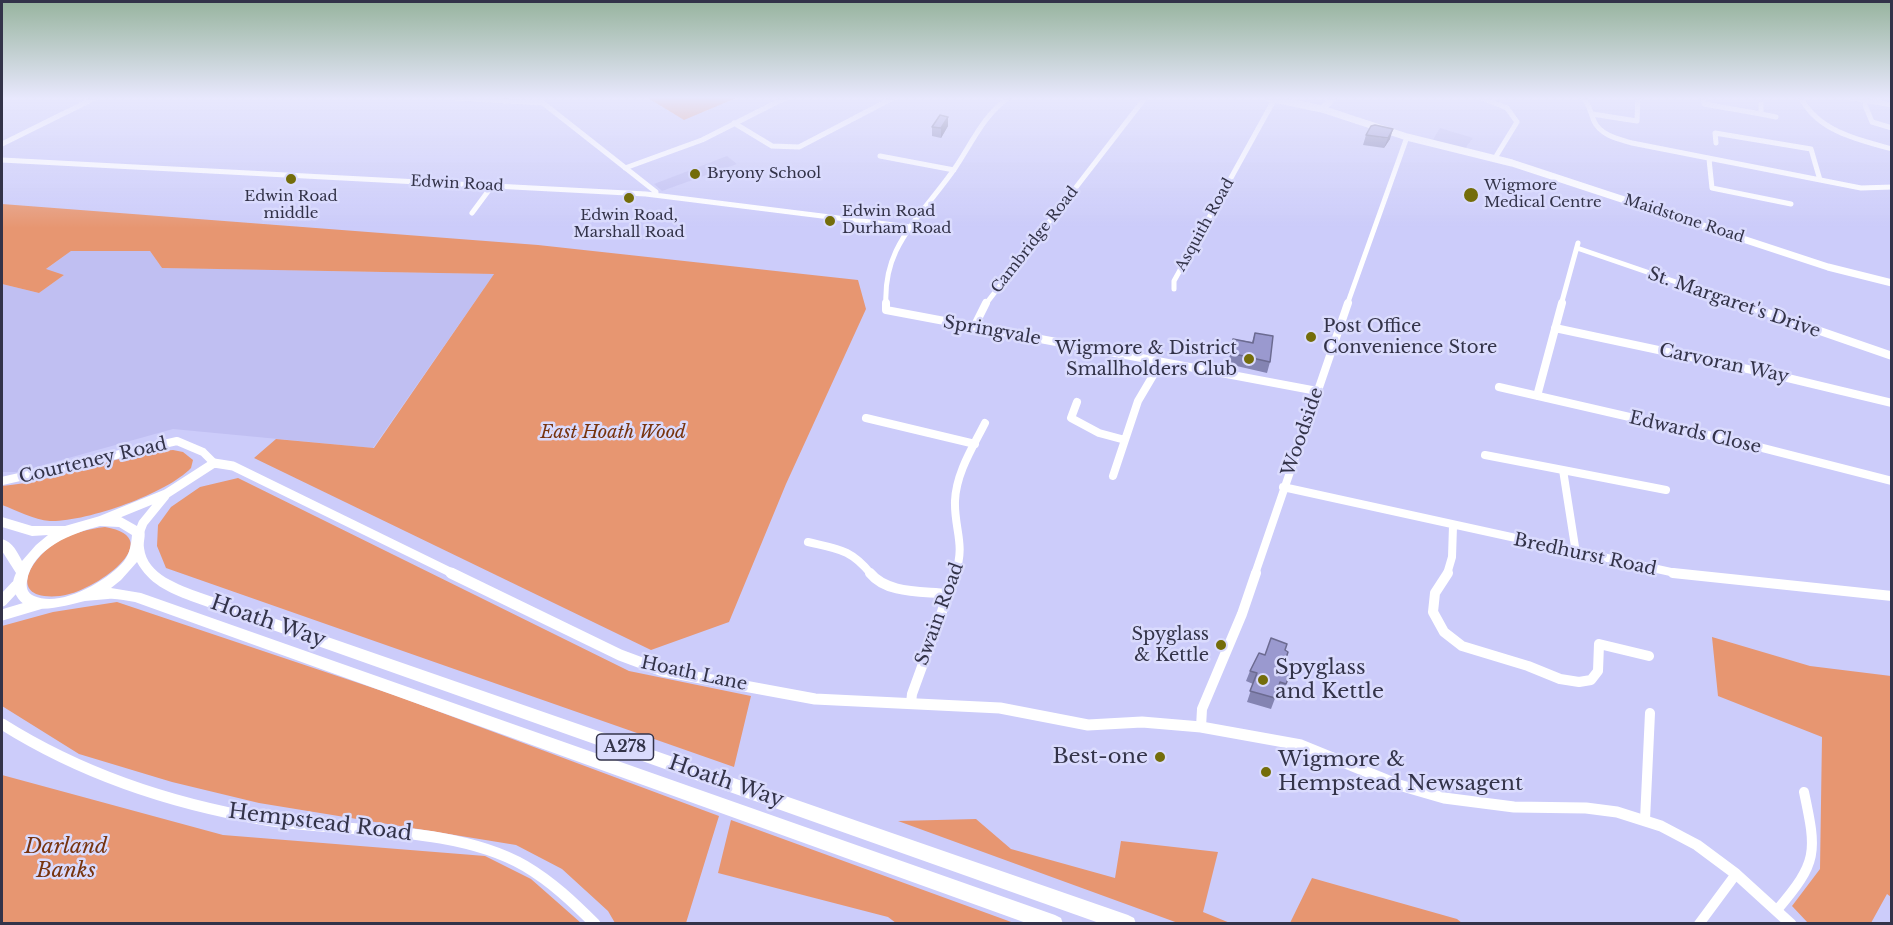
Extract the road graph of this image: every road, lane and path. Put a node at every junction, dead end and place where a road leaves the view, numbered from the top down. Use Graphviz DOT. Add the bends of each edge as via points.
graph roads {
  1 [pos="592,141"];
  2 [pos="699,141"];
  3 [pos="764,141"];
  4 [pos="812,141"];
  5 [pos="972,141"];
  6 [pos="1111,141"];
  7 [pos="1249,141"];
  8 [pos="1406,141"];
  9 [pos="1424,141"];
  10 [pos="1505,141"];
  11 [pos="1628,141"];
  12 [pos="1761,141"];
  13 [pos="1869,141"];
  14 [pos="1892,148"];
  15 [pos="880,156"];
  16 [pos="1495,158"];
  17 [pos="1709,159"];
  18 [pos="2,160"];
  19 [pos="625,168"];
  20 [pos="954,170"];
  21 [pos="1820,180"];
  22 [pos="492,186"];
  23 [pos="1890,188"];
  24 [pos="656,195"];
  25 [pos="1791,204"];
  26 [pos="472,213"];
  27 [pos="910,227"];
  28 [pos="1892,284"];
  29 [pos="1174,288"];
  30 [pos="974,327"];
  31 [pos="1555,328"];
  32 [pos="1892,356"];
  33 [pos="1161,362"];
  34 [pos="1498,387"];
  35 [pos="1317,391"];
  36 [pos="1537,396"];
  37 [pos="1077,402"];
  38 [pos="1892,404"];
  39 [pos="866,418"];
  40 [pos="985,423"];
  41 [pos="1125,440"];
  42 [pos="975,444"];
  43 [pos="1485,455"];
  44 [pos="214,463"];
  45 [pos="1563,470"];
  46 [pos="1113,476"];
  47 [pos="2,481"];
  48 [pos="1892,482"];
  49 [pos="1284,487"];
  50 [pos="1666,490"];
  51 [pos="166,494"];
  52 [pos="100,521"];
  53 [pos="2,522"];
  54 [pos="1453,526"];
  55 [pos="72,528"];
  56 [pos="139,532"];
  57 [pos="808,542"];
  58 [pos="2,544"];
  59 [pos="138,550"];
  60 [pos="1576,553"];
  61 [pos="20,569"];
  62 [pos="16,586"];
  63 [pos="947,594"];
  64 [pos="83,596"];
  65 [pos="1892,596"];
  66 [pos="2,601"];
  67 [pos="41,603"];
  68 [pos="2,615"];
  69 [pos="1649,656"];
  70 [pos="911,703"];
  71 [pos="1650,713"];
  72 [pos="2,726"];
  73 [pos="1201,727"];
  74 [pos="1804,792"];
  75 [pos="1645,820"];
  76 [pos="1736,874"];
  77 [pos="1777,910"];
  78 [pos="595,924"];
  79 [pos="1054,924"];
  80 [pos="1128,924"];
  81 [pos="1699,924"];
  82 [pos="1791,924"];
  1 -- 19 [label="street"];
  2 -- 19 [label="street"];
  3 -- 4 [label="street" via="772,146 799,147"];
  5 -- 20 [label="street"];
  6 -- 30 [label="street, Cambridge Road" via="989,298"];
  7 -- 29 [label="street, Asquith Road" via="1174,281"];
  8 -- 35 [label="street, Woodside"];
  9 -- 16 [label="street, Maidstone Road"];
  10 -- 16 [label="street"];
  11 -- 17 [label="street"];
  12 -- 21 [label="street" via="1811,150"];
  13 -- 14 [label="street"];
  15 -- 20 [label="street"];
  16 -- 28 [label="street, Maidstone Road" via="1828,267"];
  17 -- 21 [label="street"];
  17 -- 25 [label="street" via="1712,188"];
  18 -- 22 [label="street, Edwin Road"];
  19 -- 24 [label="street"];
  20 -- 27 [label="street"];
  21 -- 23 [label="street" via="1868,189"];
  22 -- 24 [label="street, Edwin Road"];
  22 -- 26 [label="street"];
  24 -- 27 [label="street, Edwin Road"];
  27 -- 30 [label="street, Springvale" via="885,282 886,310"];
  30 -- 33 [label="street, Springvale"];
  31 -- 32 [label="street, St. Margaret's Drive" via="1577,246"];
  31 -- 36 [label="street"];
  31 -- 38 [label="street, Carvoran Way"];
  33 -- 35 [label="street, Springvale"];
  33 -- 41 [label="street" via="1138,401"];
  34 -- 36 [label="street, Edwards Close"];
  35 -- 49 [label="street, Woodside"];
  36 -- 48 [label="street, Edwards Close"];
  37 -- 41 [label="street" via="1071,418 1099,433"];
  39 -- 42 [label="street"];
  40 -- 42 [label="street, Swain Road"];
  41 -- 46 [label="street"];
  42 -- 63 [label="street, Swain Road" via="955,498 962,552"];
  43 -- 45 [label="street"];
  44 -- 47 [label="street, Courteney Road" via="203,452 177,441"];
  44 -- 51 [label="street"];
  44 -- 70 [label="street, Hoath Lane" via="233,465 250,473 640,664 815,699"];
  45 -- 50 [label="street"];
  45 -- 60 [label="street"];
  49 -- 54 [label="street, Bredhurst Road"];
  49 -- 73 [label="street, Woodside" via="1242,614 1202,709"];
  51 -- 52 [label="street"];
  51 -- 56 [label="street"];
  52 -- 55 [label="main road"];
  52 -- 56 [label="main road" via="121,522"];
  53 -- 55 [label="main road" via="32,531"];
  54 -- 60 [label="street, Bredhurst Road"];
  54 -- 69 [label="street" via="1449,570 1432,601 1435,620 1462,645 1561,679 1581,682 1597,674 1599,644"];
  55 -- 61 [label="main road" via="42,546"];
  56 -- 59 [label="main road"];
  57 -- 63 [label="street" via="845,550 858,558 876,580 889,587"];
  58 -- 61 [label="main road"];
  59 -- 64 [label="main road" via="116,577"];
  59 -- 80 [label="main road, Hoath Way / A278" via="152,576 196,597"];
  60 -- 65 [label="street, Bredhurst Road" via="1708,579"];
  61 -- 62 [label="main road"];
  62 -- 66 [label="street"];
  62 -- 67 [label="main road" via="24,597"];
  63 -- 70 [label="street, Swain Road"];
  64 -- 67 [label="main road"];
  64 -- 79 [label="main road, Hoath Way / A278" via="112,593 136,597"];
  67 -- 68 [label="street"];
  70 -- 73 [label="street, Hoath Lane" via="1000,708 1088,725 1142,722"];
  71 -- 75 [label="street"];
  72 -- 78 [label="street, Hempstead Road" via="68,762 170,798 267,820 429,837 486,848 547,880 582,908"];
  73 -- 75 [label="street, Hoath Lane" via="1301,745 1385,780 1467,803 1586,808"];
  74 -- 77 [label="street" via="1811,860"];
  75 -- 76 [label="street, Hoath Lane" via="1691,842"];
  76 -- 77 [label="street, Hoath Lane"];
  76 -- 81 [label="street"];
  77 -- 82 [label="street, Hoath Lane"];
}
